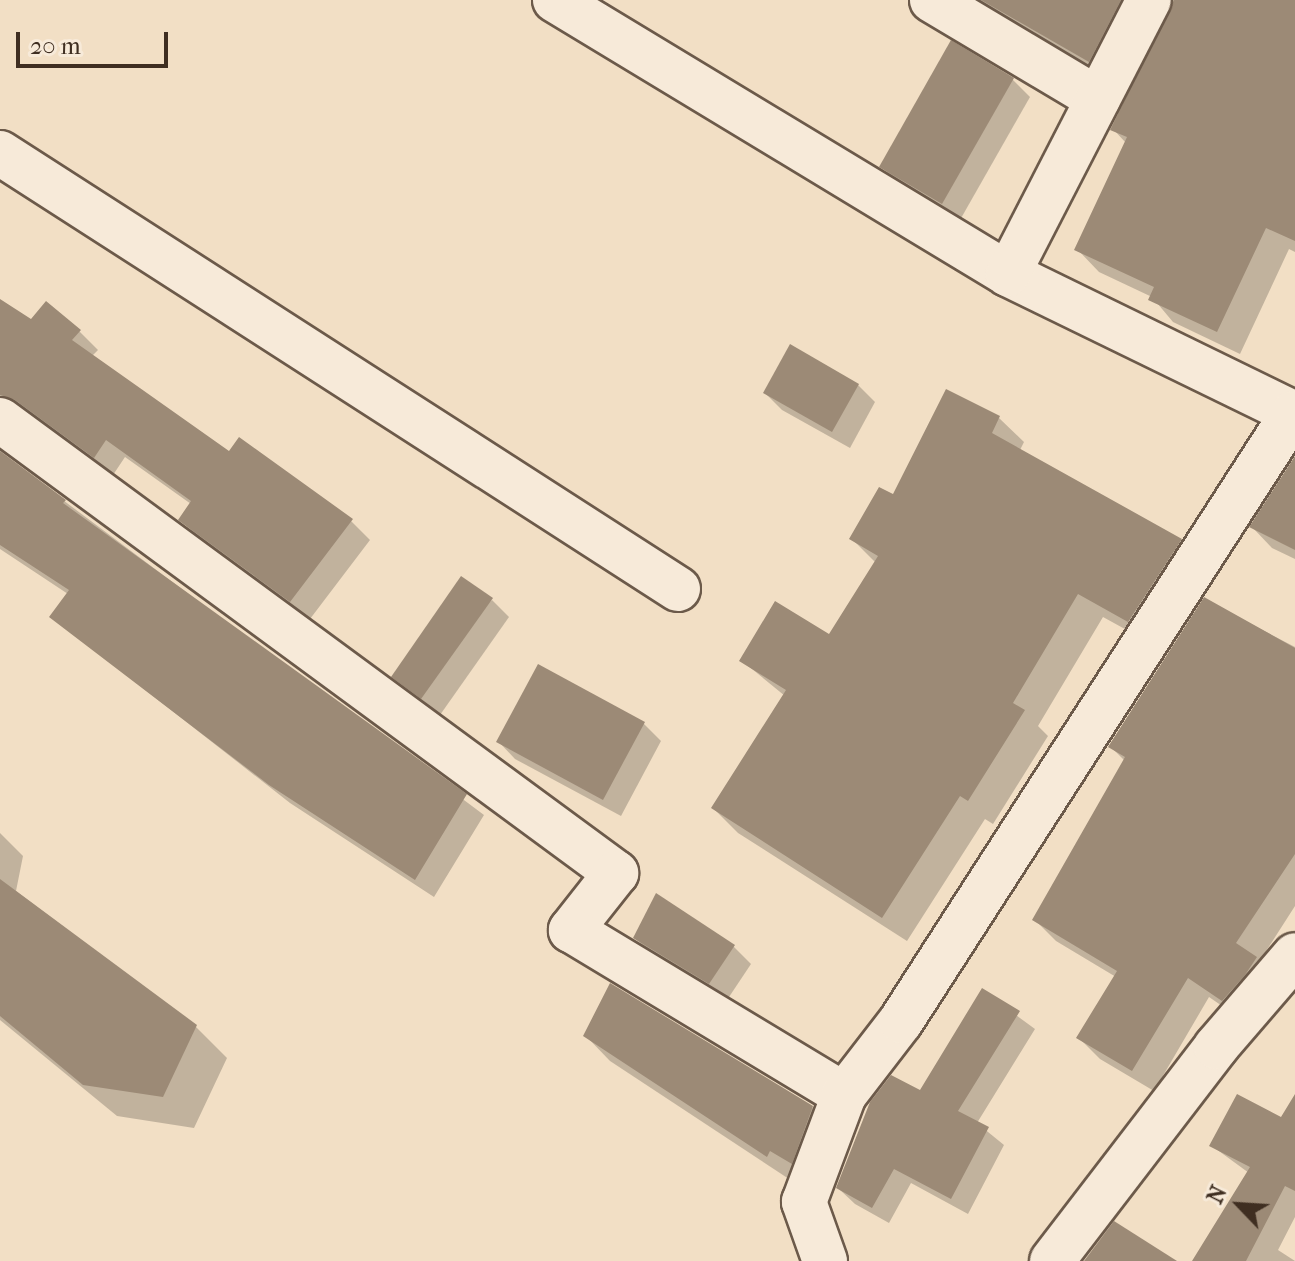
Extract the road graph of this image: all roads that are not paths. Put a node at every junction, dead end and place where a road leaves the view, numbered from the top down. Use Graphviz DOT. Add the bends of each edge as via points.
graph roads {
  1 [pos="555,0"];
  2 [pos="932,0"];
  3 [pos="1149,0"];
  4 [pos="1098,99"];
  5 [pos="0,153"];
  6 [pos="1008,274"];
  7 [pos="1294,413"];
  8 [pos="0,420"];
  9 [pos="678,589"];
  10 [pos="1295,955"];
  11 [pos="844,1095"];
  12 [pos="825,1261"];
  13 [pos="1052,1261"];
  1 -- 6 [label="street"];
  2 -- 4 [label="street"];
  3 -- 4 [label="street"];
  4 -- 6 [label="street"];
  5 -- 9 [label="street"];
  6 -- 7 [label="street"];
  7 -- 11 [label="street" via="901,1021"];
  8 -- 11 [label="street" via="616,873 571,930"];
  10 -- 13 [label="street" via="1216,1047"];
  11 -- 12 [label="street" via="804,1202"];
}
